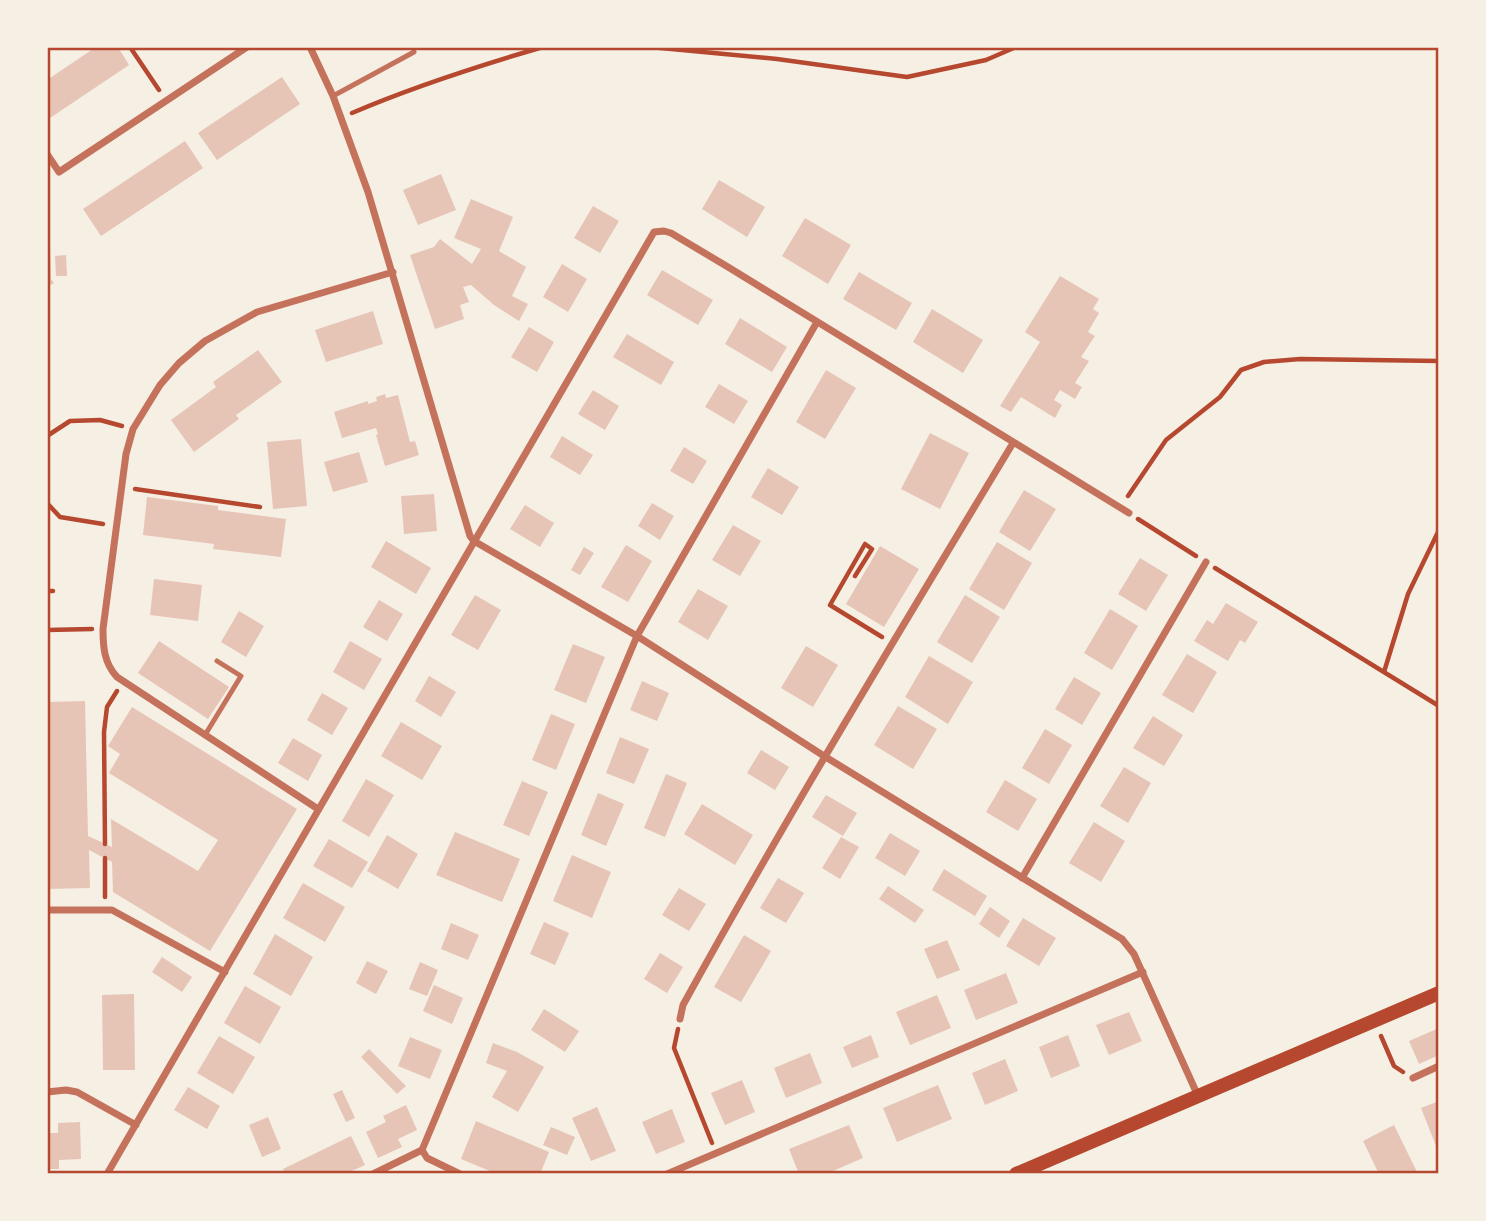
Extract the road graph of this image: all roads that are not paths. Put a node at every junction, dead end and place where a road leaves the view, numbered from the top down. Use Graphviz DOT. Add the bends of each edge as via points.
graph roads {
  1 [pos="247,47"];
  2 [pos="310,47"];
  3 [pos="414,52"];
  4 [pos="333,96"];
  5 [pos="47,154"];
  6 [pos="393,272"];
  7 [pos="817,322"];
  8 [pos="1013,443"];
  9 [pos="1125,510"];
  10 [pos="474,541"];
  11 [pos="1206,562"];
  12 [pos="637,636"];
  13 [pos="217,661"];
  14 [pos="205,735"];
  15 [pos="824,756"];
  16 [pos="318,809"];
  17 [pos="1022,878"];
  18 [pos="47,910"];
  19 [pos="225,972"];
  20 [pos="1143,972"];
  21 [pos="1439,993"];
  22 [pos="680,1019"];
  23 [pos="1439,1066"];
  24 [pos="1413,1078"];
  25 [pos="47,1092"];
  26 [pos="1198,1096"];
  27 [pos="136,1125"];
  28 [pos="422,1150"];
  29 [pos="107,1174"];
  30 [pos="373,1174"];
  31 [pos="460,1174"];
  32 [pos="667,1174"];
  33 [pos="1016,1174"];
  1 -- 5 [label="street" via="59,172"];
  2 -- 4 [label="street"];
  3 -- 4 [label="lane"];
  4 -- 6 [label="street"];
  6 -- 10 [label="street" via="453,485"];
  6 -- 14 [label="street" via="238,321 179,363 133,429 120,487 103,650 111,671 122,681"];
  7 -- 8 [label="street"];
  7 -- 10 [label="street" via="671,233 659,230 650,235"];
  7 -- 12 [label="street"];
  8 -- 9 [label="street"];
  8 -- 15 [label="street"];
  10 -- 12 [label="street"];
  10 -- 16 [label="street"];
  11 -- 17 [label="street"];
  12 -- 15 [label="street"];
  12 -- 28 [label="street"];
  13 -- 14 [label="lane" via="241,676"];
  14 -- 16 [label="street"];
  15 -- 17 [label="street"];
  15 -- 22 [label="street" via="683,1004"];
  16 -- 19 [label="street"];
  17 -- 20 [label="street" via="1122,939"];
  18 -- 19 [label="street" via="105,908"];
  19 -- 27 [label="street"];
  20 -- 26 [label="street"];
  20 -- 32 [label="street"];
  21 -- 26 [label="main road"];
  23 -- 24 [label="street"];
  25 -- 27 [label="street" via="77,1093"];
  26 -- 33 [label="main road"];
  27 -- 29 [label="street"];
  28 -- 30 [label="street"];
  28 -- 31 [label="street" via="427,1158"];
}
